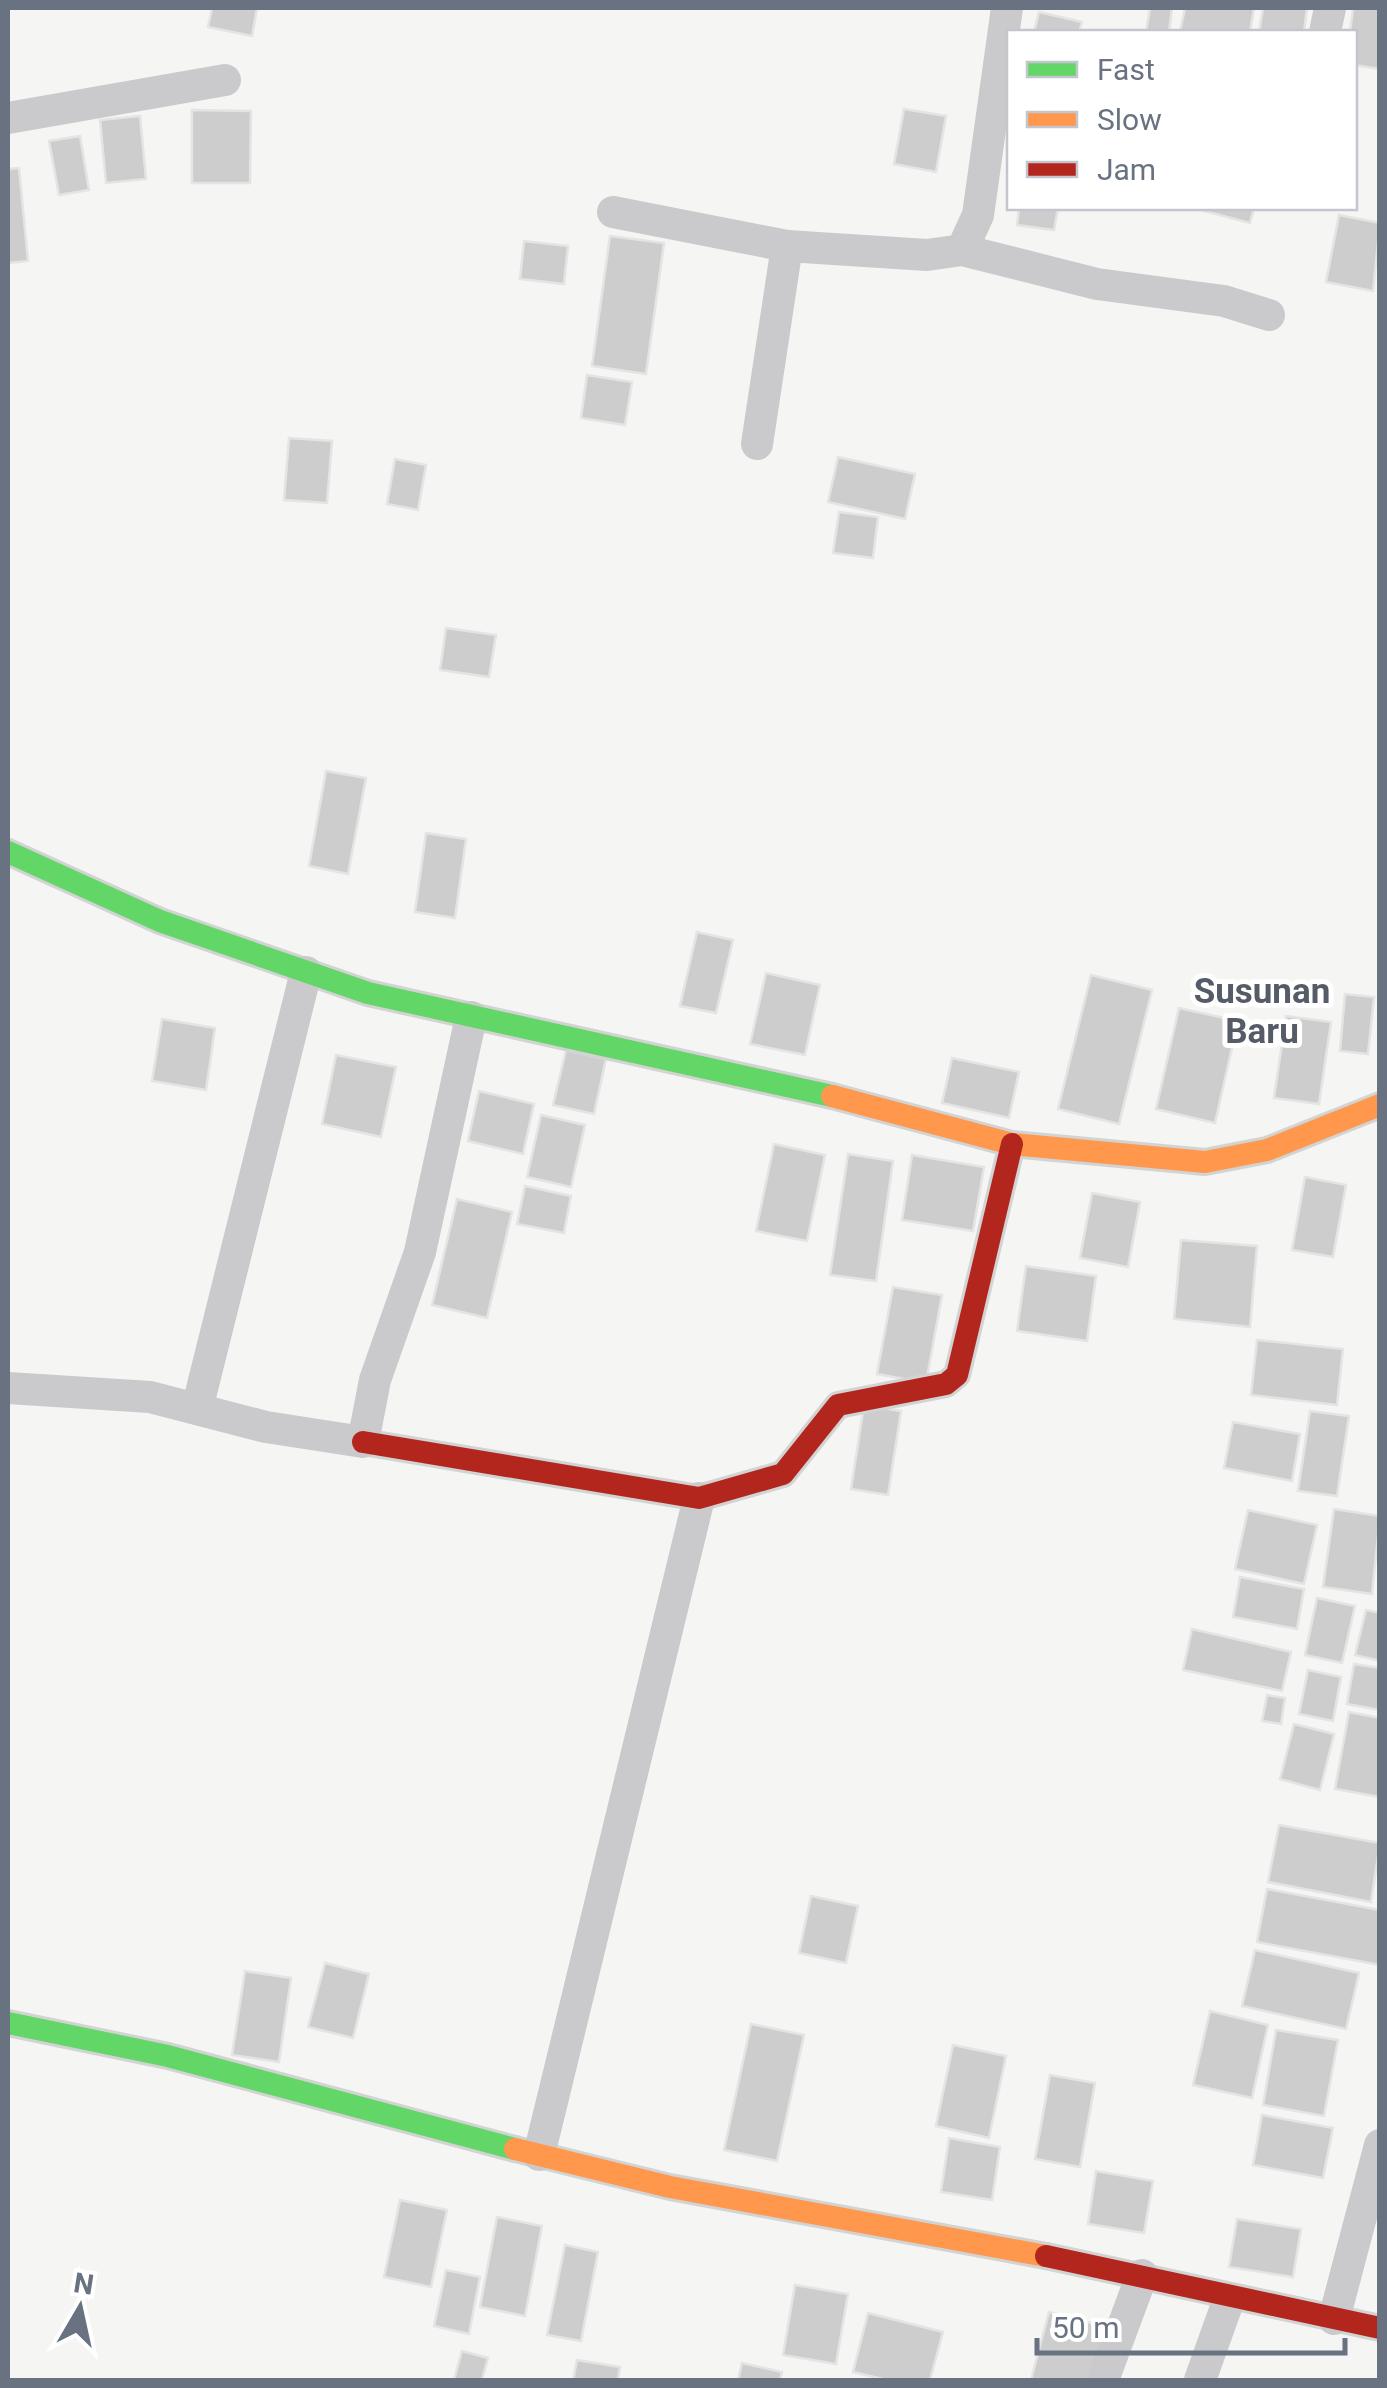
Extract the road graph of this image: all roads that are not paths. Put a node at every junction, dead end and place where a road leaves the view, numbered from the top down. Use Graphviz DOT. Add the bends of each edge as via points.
graph roads {
  1 [pos="1007,8"];
  2 [pos="225,80"];
  3 [pos="1002,108"];
  4 [pos="8,118"];
  5 [pos="613,212"];
  6 [pos="787,246"];
  7 [pos="962,250"];
  8 [pos="1269,314"];
  9 [pos="758,444"];
  10 [pos="8,852"];
  11 [pos="306,972"];
  12 [pos="471,1016"];
  13 [pos="1380,1106"];
  14 [pos="1012,1144"];
  15 [pos="8,1388"];
  16 [pos="197,1409"];
  17 [pos="362,1442"];
  18 [pos="699,1498"];
  19 [pos="8,2023"];
  20 [pos="1380,2144"];
  21 [pos="539,2155"];
  22 [pos="1142,2275"];
  23 [pos="1229,2298"];
  24 [pos="1334,2319"];
  25 [pos="1380,2328"];
  26 [pos="1104,2380"];
  27 [pos="1200,2380"];
  1 -- 3 [label="street"];
  2 -- 4 [label="street"];
  3 -- 7 [label="street" via="978,215"];
  5 -- 6 [label="street"];
  6 -- 7 [label="street" via="927,256"];
  6 -- 9 [label="street"];
  7 -- 8 [label="street" via="1097,284 1224,301"];
  10 -- 11 [label="street" via="160,921"];
  11 -- 12 [label="street"];
  11 -- 16 [label="street"];
  12 -- 14 [label="street" via="828,1095"];
  12 -- 17 [label="street" via="420,1252 375,1380"];
  13 -- 14 [label="street" via="1267,1150 1205,1162"];
  14 -- 18 [label="street" via="952,1382 838,1406 783,1474"];
  15 -- 16 [label="street" via="150,1397"];
  16 -- 17 [label="street"];
  17 -- 18 [label="street"];
  18 -- 21 [label="street"];
  19 -- 21 [label="street" via="168,2056"];
  20 -- 24 [label="street"];
  21 -- 22 [label="street" via="670,2187"];
  22 -- 23 [label="street"];
  22 -- 26 [label="street"];
  23 -- 24 [label="street"];
  23 -- 27 [label="street"];
  24 -- 25 [label="street"];
}
